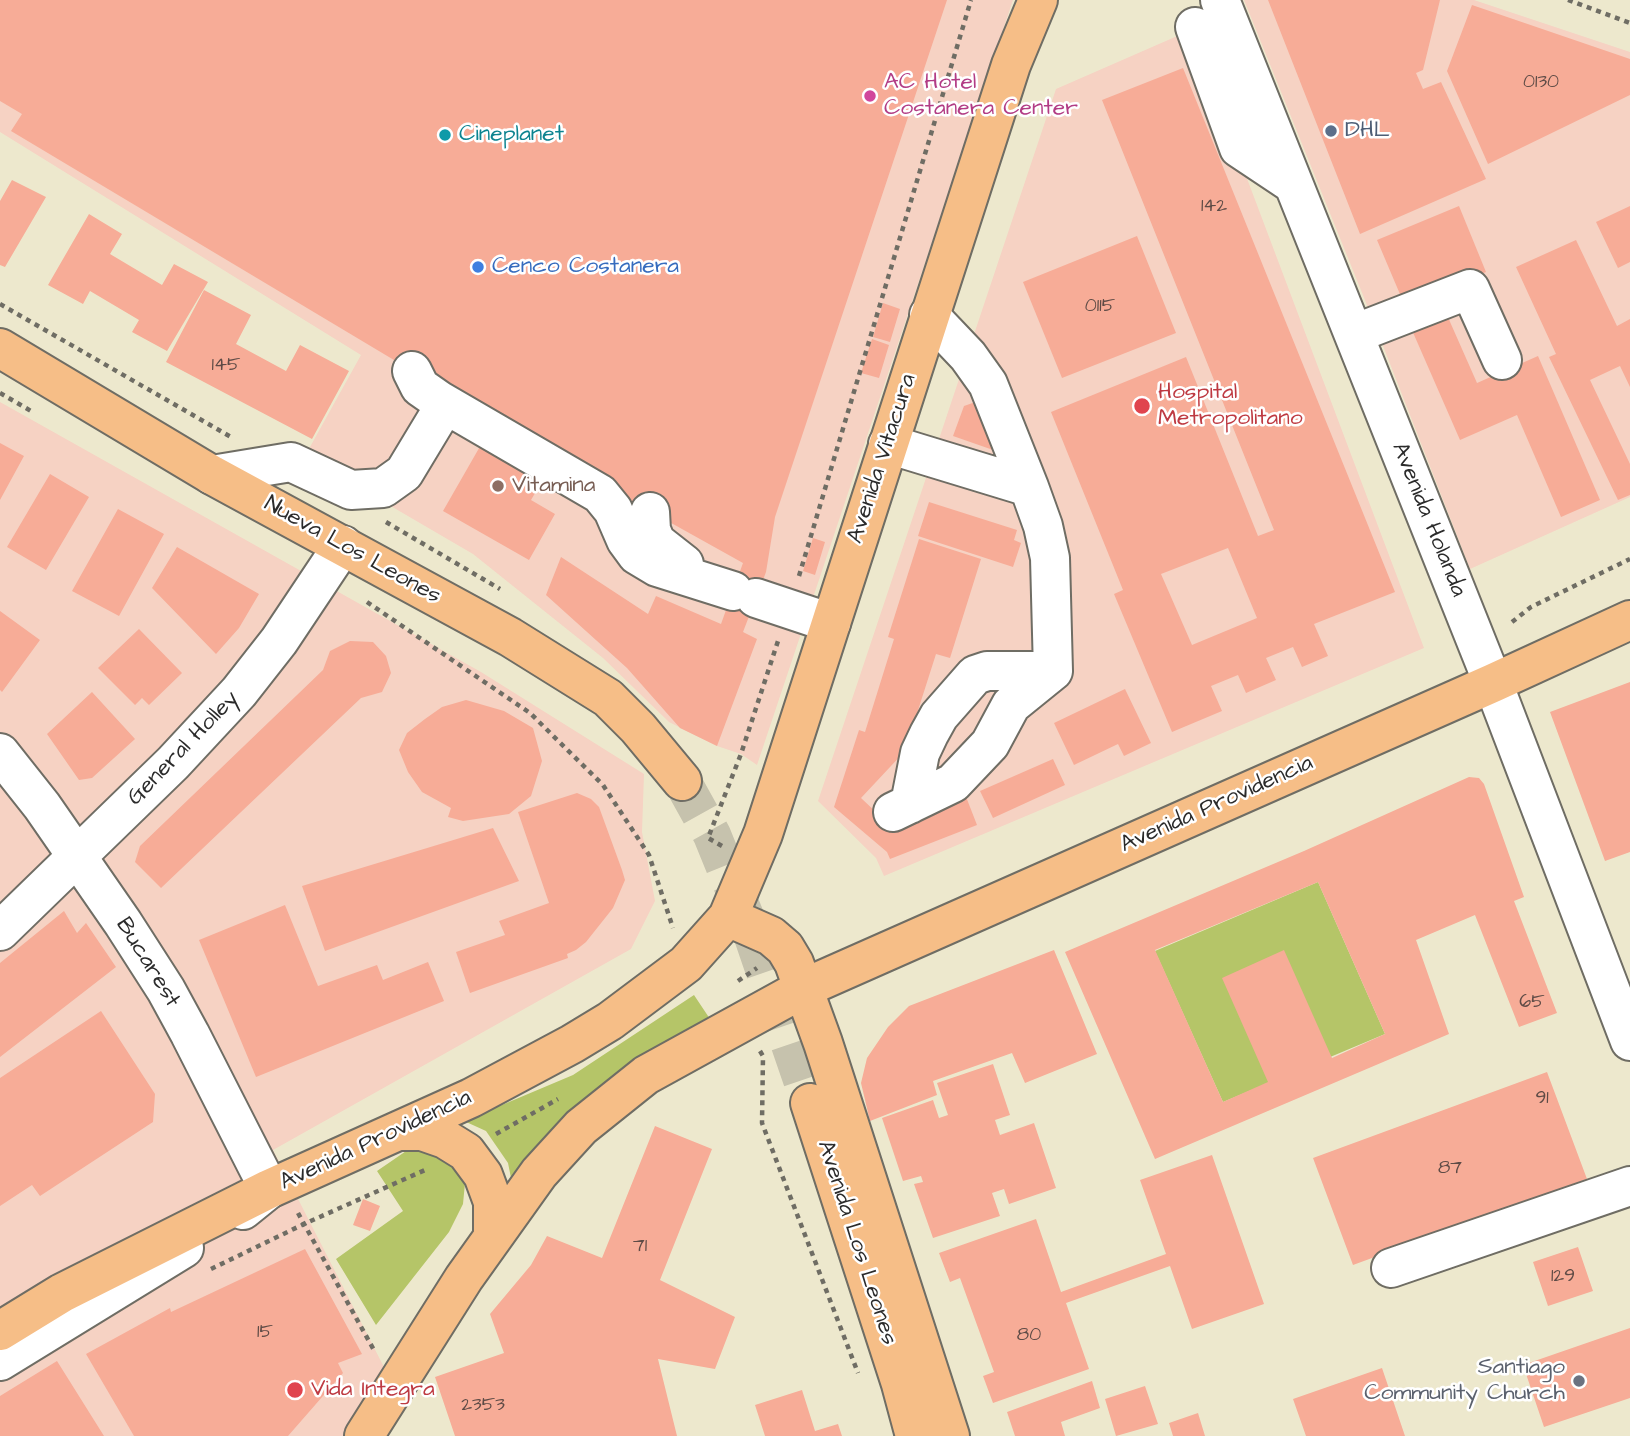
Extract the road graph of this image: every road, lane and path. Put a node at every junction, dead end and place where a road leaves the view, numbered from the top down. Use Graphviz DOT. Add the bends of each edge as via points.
graph roads {
  1 [pos="971,0"];
  2 [pos="1038,0"];
  3 [pos="1568,0"];
  4 [pos="1208,13"];
  5 [pos="1630,23"];
  6 [pos="929,315"];
  7 [pos="1354,334"];
  8 [pos="0,348"];
  9 [pos="1502,360"];
  10 [pos="412,371"];
  11 [pos="440,401"];
  12 [pos="888,444"];
  13 [pos="212,475"];
  14 [pos="1030,486"];
  15 [pos="650,512"];
  16 [pos="334,559"];
  17 [pos="1630,559"];
  18 [pos="759,599"];
  19 [pos="1630,620"];
  20 [pos="1512,622"];
  21 [pos="831,623"];
  22 [pos="1053,671"];
  23 [pos="1493,683"];
  24 [pos="0,753"];
  25 [pos="682,781"];
  26 [pos="77,857"];
  27 [pos="754,859"];
  28 [pos="728,917"];
  29 [pos="0,931"];
  30 [pos="785,948"];
  31 [pos="686,964"];
  32 [pos="804,988"];
  33 [pos="744,1020"];
  34 [pos="1630,1041"];
  35 [pos="561,1097"];
  36 [pos="810,1103"];
  37 [pos="398,1131"];
  38 [pos="466,1152"];
  39 [pos="276,1186"];
  40 [pos="1630,1186"];
  41 [pos="304,1224"];
  42 [pos="494,1234"];
  43 [pos="1391,1268"];
  44 [pos="205,1272"];
  45 [pos="0,1331"];
  46 [pos="0,1361"];
  47 [pos="862,1384"];
  48 [pos="901,1384"];
  49 [pos="382,1417"];
  50 [pos="915,1436"];
  51 [pos="922,1436"];
  52 [pos="950,1436"];
  1 -- 18 [label="path"];
  2 -- 6 [label="main road, Avenida Vitacura" via="1011,65"];
  3 -- 5 [label="path"];
  4 -- 7 [label="street, Avenida Holanda" via="1293,184"];
  6 -- 12 [label="main road, Avenida Vitacura"];
  6 -- 14 [label="street" via="988,384"];
  7 -- 9 [label="street" via="1470,289"];
  7 -- 23 [label="street, Avenida Holanda"];
  8 -- 13 [label="main road, Nueva Los Leones"];
  10 -- 11 [label="street" via="420,387"];
  11 -- 13 [label="street" via="442,410 404,473 383,488 351,490 290,463"];
  11 -- 18 [label="street" via="600,494 637,555 657,567"];
  12 -- 14 [label="street"];
  12 -- 21 [label="main road, Avenida Vitacura"];
  13 -- 16 [label="main road, Nueva Los Leones"];
  14 -- 22 [label="street" via="1050,558"];
  15 -- 18 [label="street" via="656,542 679,561"];
  16 -- 25 [label="main road, Nueva Los Leones" via="510,637 608,698"];
  16 -- 26 [label="street, General Holley" via="239,692"];
  16 -- 31 [label="path" via="530,713 603,785 649,855"];
  17 -- 20 [label="path" via="1531,607"];
  18 -- 21 [label="street"];
  18 -- 27 [label="path" via="741,754 708,838"];
  19 -- 23 [label="main road, Avenida Providencia"];
  21 -- 27 [label="main road, Avenida Vitacura"];
  22 -- 22 [label="street" via="1012,705 989,744 953,783 901,808 939,716 975,675"];
  23 -- 32 [label="main road, Avenida Providencia"];
  23 -- 34 [label="street, Avenida Holanda"];
  24 -- 26 [label="street, Bucarest"];
  26 -- 29 [label="street, General Holley"];
  26 -- 39 [label="street, Bucarest" via="166,990"];
  27 -- 28 [label="main road, Avenida Vitacura"];
  28 -- 30 [label="main road" via="771,936"];
  28 -- 31 [label="main road, Avenida Providencia"];
  30 -- 32 [label="main road"];
  30 -- 33 [label="path" via="727,989"];
  31 -- 37 [label="main road, Avenida Providencia" via="572,1044"];
  32 -- 33 [label="main road, Avenida Providencia"];
  32 -- 52 [label="main road"];
  33 -- 42 [label="main road, Avenida Providencia" via="646,1075 605,1106 539,1173"];
  33 -- 47 [label="path" via="762,1056 762,1123"];
  35 -- 38 [label="path"];
  36 -- 48 [label="main road, Avenida Los Leones"];
  37 -- 38 [label="main road" via="422,1131"];
  37 -- 39 [label="main road, Avenida Providencia"];
  38 -- 41 [label="path"];
  38 -- 42 [label="main road" via="483,1174 493,1202"];
  39 -- 41 [label="path"];
  39 -- 45 [label="main road, Avenida Providencia" via="62,1293"];
  39 -- 46 [label="street" via="227,1222"];
  40 -- 43 [label="street"];
  41 -- 44 [label="path"];
  41 -- 49 [label="path" via="387,1373"];
  42 -- 49 [label="main road, Avenida Providencia"];
  48 -- 50 [label="main road, Avenida Los Leones"];
  48 -- 51 [label="main road, Avenida Los Leones"];
}
